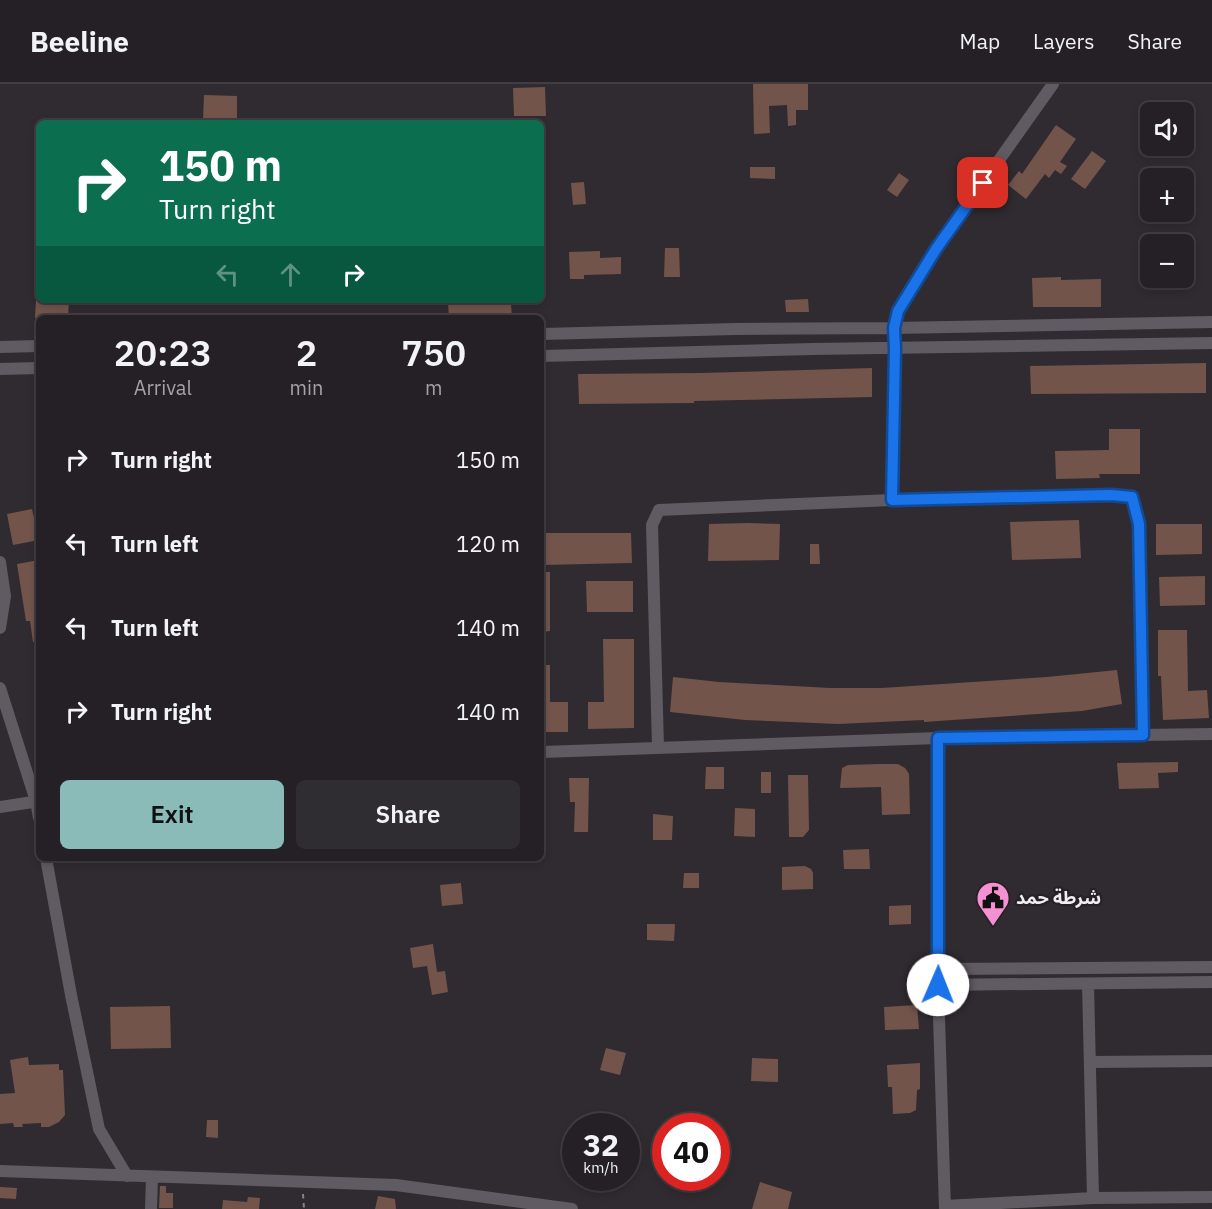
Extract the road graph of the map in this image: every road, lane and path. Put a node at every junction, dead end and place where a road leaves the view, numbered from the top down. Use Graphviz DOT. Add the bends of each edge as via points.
graph roads {
  1 [pos="1053,84"];
  2 [pos="1212,322"];
  3 [pos="894,328"];
  4 [pos="544,334"];
  5 [pos="1212,343"];
  6 [pos="36,346"];
  7 [pos="0,347"];
  8 [pos="895,349"];
  9 [pos="544,356"];
  10 [pos="36,368"];
  11 [pos="0,369"];
  12 [pos="892,500"];
  13 [pos="0,562"];
  14 [pos="0,628"];
  15 [pos="0,688"];
  16 [pos="1212,734"];
  17 [pos="1143,735"];
  18 [pos="938,738"];
  19 [pos="658,747"];
  20 [pos="544,752"];
  21 [pos="36,795"];
  22 [pos="36,801"];
  23 [pos="0,807"];
  24 [pos="47,861"];
  25 [pos="1212,967"];
  26 [pos="939,969"];
  27 [pos="1212,982"];
  28 [pos="1088,984"];
  29 [pos="938,985"];
  30 [pos="1212,1061"];
  31 [pos="1090,1062"];
  32 [pos="0,1172"];
  33 [pos="127,1176"];
  34 [pos="152,1177"];
  35 [pos="302,1181"];
  36 [pos="1212,1197"];
  37 [pos="1093,1198"];
  38 [pos="945,1208"];
  39 [pos="151,1209"];
  40 [pos="304,1209"];
  41 [pos="572,1209"];
  1 -- 3 [label="street" via="936,249 898,311"];
  2 -- 3 [label="street"];
  3 -- 4 [label="street"];
  3 -- 8 [label="street"];
  5 -- 8 [label="street"];
  6 -- 7 [label="street"];
  8 -- 9 [label="street"];
  8 -- 12 [label="street"];
  10 -- 11 [label="street"];
  12 -- 17 [label="street" via="1132,497 1139,524"];
  12 -- 19 [label="street" via="659,510 652,525"];
  13 -- 14 [label="street" via="4,596"];
  15 -- 21 [label="street"];
  16 -- 17 [label="street"];
  17 -- 18 [label="street"];
  18 -- 19 [label="street"];
  18 -- 26 [label="street"];
  19 -- 20 [label="street"];
  22 -- 23 [label="street"];
  24 -- 33 [label="street" via="99,1129"];
  25 -- 26 [label="street"];
  26 -- 29 [label="street"];
  27 -- 28 [label="street"];
  28 -- 29 [label="street"];
  28 -- 31 [label="street"];
  29 -- 38 [label="street"];
  30 -- 31 [label="street"];
  31 -- 37 [label="street"];
  32 -- 33 [label="street"];
  33 -- 34 [label="street"];
  34 -- 35 [label="street"];
  34 -- 39 [label="street"];
  35 -- 40 [label="path"];
  35 -- 41 [label="street" via="396,1185"];
  36 -- 37 [label="street"];
  37 -- 38 [label="street"];
}
